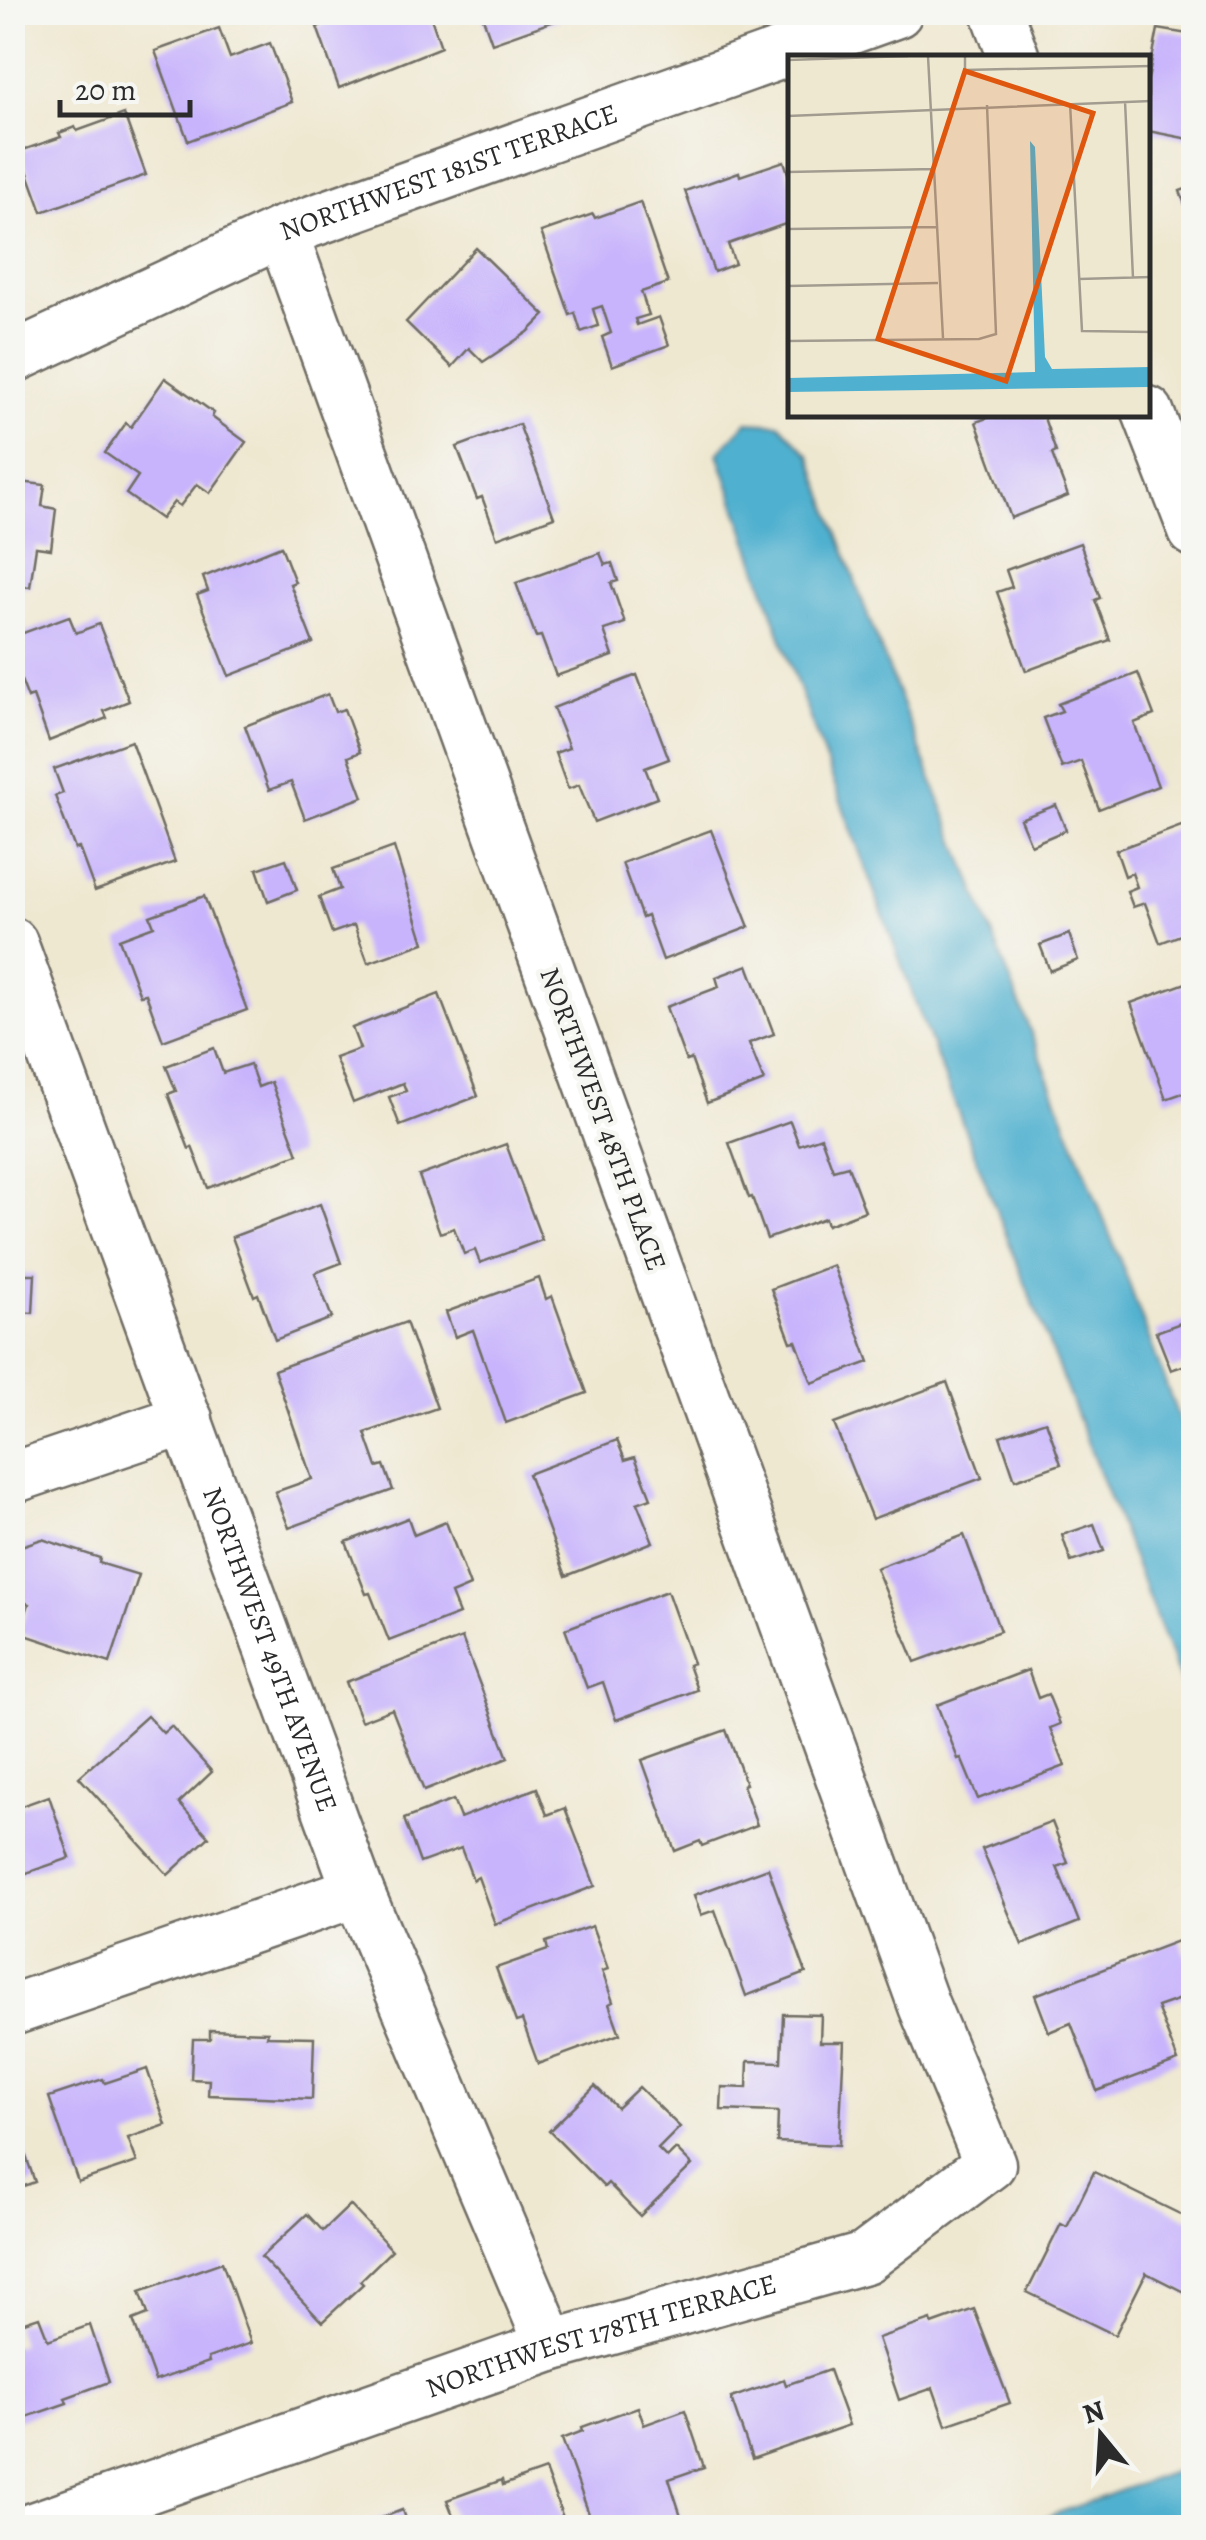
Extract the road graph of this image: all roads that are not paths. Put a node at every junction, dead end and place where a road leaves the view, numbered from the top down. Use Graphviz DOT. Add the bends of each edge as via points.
graph roads {
  1 [pos="897,12"];
  2 [pos="997,12"];
  3 [pos="1013,55"];
  4 [pos="282,232"];
  5 [pos="12,358"];
  6 [pos="1150,418"];
  7 [pos="1194,530"];
  8 [pos="12,943"];
  9 [pos="186,1419"];
  10 [pos="12,1478"];
  11 [pos="358,1891"];
  12 [pos="924,2006"];
  13 [pos="12,2010"];
  14 [pos="551,2346"];
  15 [pos="33,2528"];
  1 -- 4 [label="street, NORTHWEST 181ST TERRACE"];
  2 -- 3 [label="street"];
  4 -- 5 [label="street, NORTHWEST 181ST TERRACE"];
  4 -- 12 [label="street, NORTHWEST 48TH PLACE"];
  6 -- 7 [label="street"];
  8 -- 9 [label="street, NORTHWEST 49TH AVENUE"];
  9 -- 10 [label="street"];
  9 -- 11 [label="street, NORTHWEST 49TH AVENUE"];
  11 -- 13 [label="street"];
  11 -- 14 [label="street, NORTHWEST 49TH AVENUE"];
  12 -- 14 [label="street, NORTHWEST 178TH TERRACE" via="990,2164 865,2258"];
  14 -- 15 [label="street, NORTHWEST 178TH TERRACE"];
}
